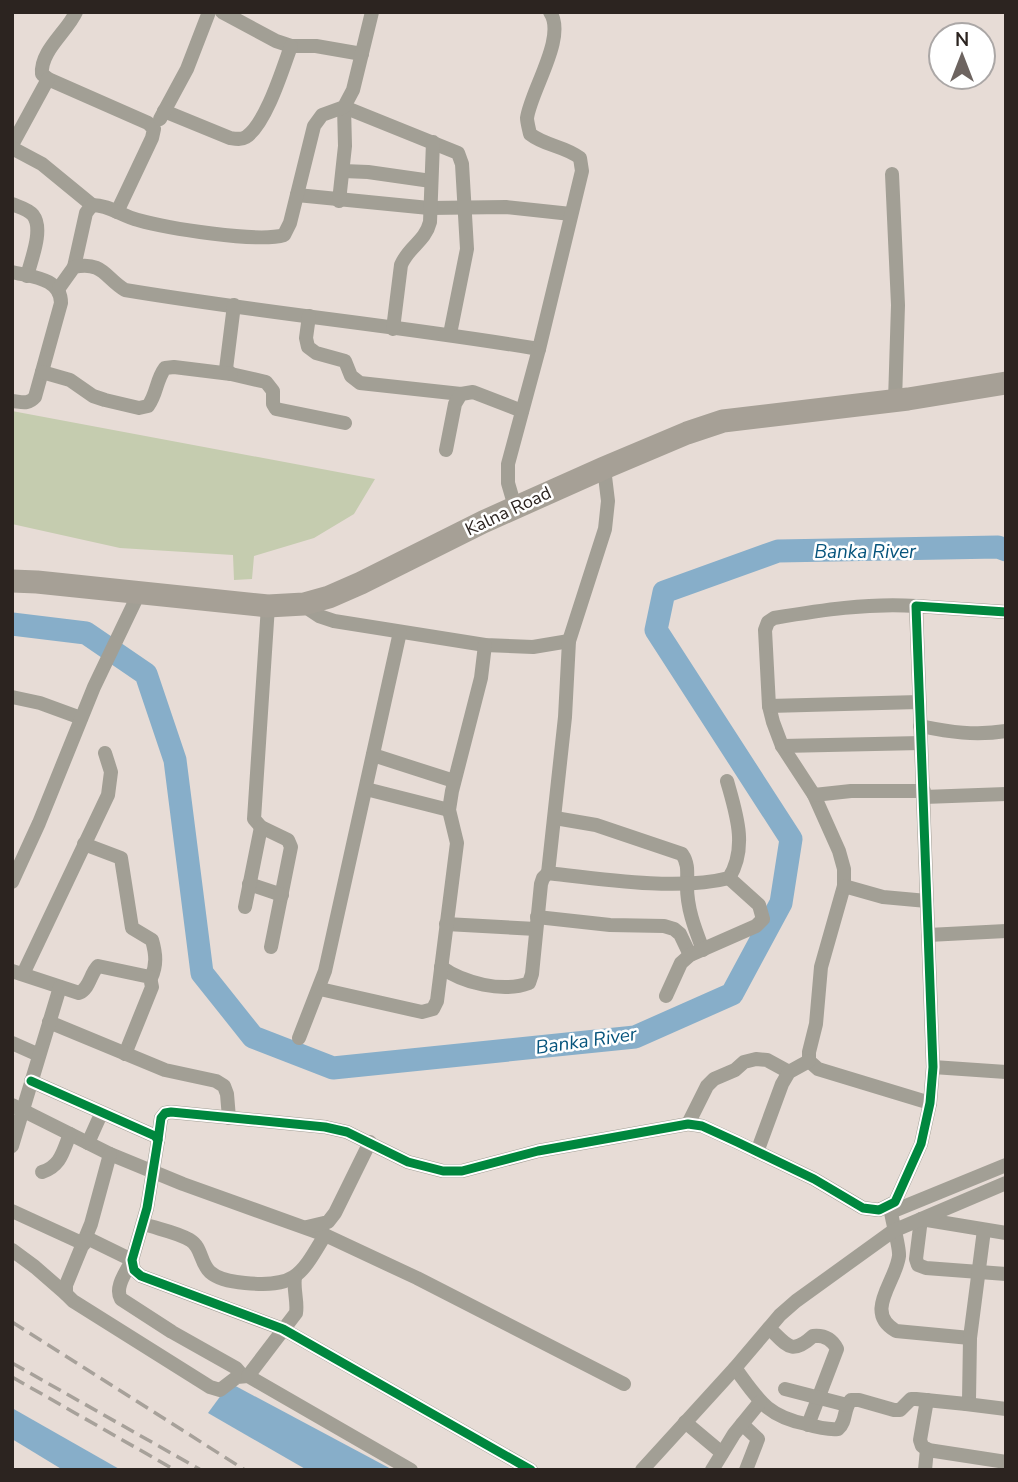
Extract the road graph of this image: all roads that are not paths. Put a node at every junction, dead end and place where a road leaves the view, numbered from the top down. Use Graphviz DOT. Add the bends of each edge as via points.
graph roads {
  1 [pos="76,12"];
  2 [pos="209,12"];
  3 [pos="222,12"];
  4 [pos="372,12"];
  5 [pos="550,12"];
  6 [pos="291,46"];
  7 [pos="362,54"];
  8 [pos="48,79"];
  9 [pos="344,107"];
  10 [pos="164,111"];
  11 [pos="154,130"];
  12 [pos="433,142"];
  13 [pos="12,147"];
  14 [pos="343,171"];
  15 [pos="892,174"];
  16 [pos="430,181"];
  17 [pos="297,195"];
  18 [pos="338,201"];
  19 [pos="12,204"];
  20 [pos="92,205"];
  21 [pos="429,208"];
  22 [pos="463,208"];
  23 [pos="117,212"];
  24 [pos="571,214"];
  25 [pos="74,267"];
  26 [pos="19,274"];
  27 [pos="59,288"];
  28 [pos="234,306"];
  29 [pos="309,316"];
  30 [pos="393,329"];
  31 [pos="450,334"];
  32 [pos="539,349"];
  33 [pos="41,372"];
  34 [pos="231,374"];
  35 [pos="1006,383"];
  36 [pos="461,394"];
  37 [pos="12,401"];
  38 [pos="895,401"];
  39 [pos="522,411"];
  40 [pos="345,423"];
  41 [pos="446,450"];
  42 [pos="604,468"];
  43 [pos="515,507"];
  44 [pos="12,581"];
  45 [pos="139,593"];
  46 [pos="301,604"];
  47 [pos="268,606"];
  48 [pos="916,606"];
  49 [pos="1006,611"];
  50 [pos="400,632"];
  51 [pos="569,641"];
  52 [pos="485,645"];
  53 [pos="12,697"];
  54 [pos="919,702"];
  55 [pos="769,706"];
  56 [pos="81,719"];
  57 [pos="920,726"];
  58 [pos="1006,731"];
  59 [pos="920,743"];
  60 [pos="782,746"];
  61 [pos="105,753"];
  62 [pos="373,755"];
  63 [pos="454,781"];
  64 [pos="727,781"];
  65 [pos="366,789"];
  66 [pos="924,794"];
  67 [pos="1006,794"];
  68 [pos="814,795"];
  69 [pos="449,810"];
  70 [pos="555,818"];
  71 [pos="261,827"];
  72 [pos="84,844"];
  73 [pos="548,873"];
  74 [pos="729,878"];
  75 [pos="12,882"];
  76 [pos="687,882"];
  77 [pos="249,884"];
  78 [pos="844,886"];
  79 [pos="282,895"];
  80 [pos="927,901"];
  81 [pos="245,907"];
  82 [pos="537,923"];
  83 [pos="446,924"];
  84 [pos="1006,931"];
  85 [pos="929,935"];
  86 [pos="271,947"];
  87 [pos="696,953"];
  88 [pos="442,967"];
  89 [pos="18,972"];
  90 [pos="151,978"];
  91 [pos="60,987"];
  92 [pos="320,989"];
  93 [pos="666,996"];
  94 [pos="50,1022"];
  95 [pos="299,1038"];
  96 [pos="12,1044"];
  97 [pos="125,1054"];
  98 [pos="39,1055"];
  99 [pos="809,1061"];
  100 [pos="933,1067"];
  101 [pos="789,1072"];
  102 [pos="1006,1072"];
  103 [pos="31,1081"];
  104 [pos="930,1103"];
  105 [pos="17,1108"];
  106 [pos="101,1114"];
  107 [pos="229,1118"];
  108 [pos="688,1124"];
  109 [pos="70,1134"];
  110 [pos="158,1140"];
  111 [pos="370,1142"];
  112 [pos="88,1143"];
  113 [pos="12,1146"];
  114 [pos="757,1152"];
  115 [pos="110,1154"];
  116 [pos="1006,1165"];
  117 [pos="152,1171"];
  118 [pos="42,1172"];
  119 [pos="1006,1183"];
  120 [pos="890,1209"];
  121 [pos="12,1211"];
  122 [pos="920,1219"];
  123 [pos="144,1224"];
  124 [pos="307,1227"];
  125 [pos="984,1230"];
  126 [pos="893,1231"];
  127 [pos="1006,1233"];
  128 [pos="325,1235"];
  129 [pos="85,1241"];
  130 [pos="12,1250"];
  131 [pos="132,1260"];
  132 [pos="979,1273"];
  133 [pos="1006,1274"];
  134 [pos="295,1277"];
  135 [pos="66,1294"];
  136 [pos="769,1328"];
  137 [pos="283,1329"];
  138 [pos="970,1338"];
  139 [pos="735,1368"];
  140 [pos="245,1375"];
  141 [pos="624,1384"];
  142 [pos="785,1389"];
  143 [pos="818,1397"];
  144 [pos="927,1400"];
  145 [pos="760,1402"];
  146 [pos="966,1404"];
  147 [pos="847,1405"];
  148 [pos="1006,1409"];
  149 [pos="685,1422"];
  150 [pos="742,1424"];
  151 [pos="808,1425"];
  152 [pos="926,1449"];
  153 [pos="722,1453"];
  154 [pos="1006,1462"];
  155 [pos="411,1470"];
  156 [pos="531,1470"];
  157 [pos="642,1470"];
  158 [pos="712,1470"];
  159 [pos="746,1470"];
  160 [pos="925,1470"];
  1 -- 8 [label="street" via="41,66"];
  2 -- 10 [label="street"];
  3 -- 6 [label="street"];
  4 -- 7 [label="street"];
  5 -- 24 [label="street" via="556,31 527,118 530,134 539,141 570,150 580,158 582,171"];
  6 -- 7 [label="street"];
  6 -- 10 [label="street" via="270,101 248,136 230,138"];
  7 -- 9 [label="street"];
  8 -- 11 [label="street" via="148,123"];
  8 -- 13 [label="street"];
  9 -- 12 [label="street"];
  9 -- 14 [label="street"];
  9 -- 17 [label="street" via="322,116 314,126"];
  10 -- 11 [label="street"];
  11 -- 23 [label="street"];
  12 -- 16 [label="street"];
  12 -- 22 [label="street" via="458,153"];
  13 -- 20 [label="street"];
  14 -- 16 [label="street"];
  14 -- 18 [label="street"];
  15 -- 38 [label="street" via="898,306"];
  16 -- 21 [label="street"];
  17 -- 18 [label="street"];
  17 -- 23 [label="street" via="287,230 278,237 154,224"];
  18 -- 21 [label="street"];
  19 -- 26 [label="street" via="35,216 37,232"];
  20 -- 23 [label="street"];
  20 -- 25 [label="street" via="86,213"];
  21 -- 22 [label="street"];
  21 -- 30 [label="street" via="427,234 401,265"];
  22 -- 24 [label="street" via="506,206"];
  22 -- 31 [label="street" via="467,249"];
  24 -- 32 [label="street"];
  25 -- 27 [label="street"];
  25 -- 28 [label="street" via="99,268 125,290"];
  26 -- 27 [label="street"];
  27 -- 33 [label="street" via="61,303"];
  28 -- 29 [label="street"];
  28 -- 34 [label="street" via="226,360"];
  29 -- 30 [label="street"];
  29 -- 36 [label="street" via="307,347 345,361 360,383"];
  30 -- 31 [label="street"];
  31 -- 32 [label="street"];
  32 -- 39 [label="street"];
  33 -- 34 [label="street" via="70,380 93,396 139,408 155,398 165,368"];
  33 -- 37 [label="street" via="31,402"];
  34 -- 40 [label="street" via="266,382 273,391 273,404 282,412"];
  35 -- 38 [label="main road, Kalna Road"];
  36 -- 39 [label="street" via="473,392"];
  36 -- 41 [label="street" via="454,404"];
  38 -- 42 [label="main road, Kalna Road" via="723,421"];
  39 -- 43 [label="street" via="508,464"];
  42 -- 43 [label="main road, Kalna Road"];
  42 -- 51 [label="street" via="608,501 604,529"];
  43 -- 46 [label="main road, Kalna Road" via="360,583"];
  44 -- 45 [label="main road, Kalna Road"];
  45 -- 47 [label="main road, Kalna Road"];
  45 -- 56 [label="street"];
  46 -- 47 [label="main road, Kalna Road"];
  46 -- 50 [label="street" via="334,621"];
  47 -- 71 [label="street" via="254,807 254,819"];
  48 -- 49 [label="street"];
  48 -- 54 [label="street"];
  48 -- 55 [label="street" via="850,606 768,622"];
  50 -- 52 [label="street"];
  50 -- 62 [label="street"];
  51 -- 52 [label="street" via="533,647"];
  51 -- 70 [label="street"];
  52 -- 63 [label="street"];
  53 -- 56 [label="street"];
  54 -- 55 [label="street"];
  54 -- 57 [label="street"];
  55 -- 60 [label="street"];
  56 -- 75 [label="street"];
  57 -- 58 [label="street" via="958,734"];
  57 -- 59 [label="street"];
  59 -- 60 [label="street"];
  59 -- 66 [label="street"];
  60 -- 68 [label="street"];
  61 -- 72 [label="street" via="111,772 108,795"];
  62 -- 63 [label="street"];
  62 -- 65 [label="street"];
  63 -- 69 [label="street"];
  64 -- 74 [label="street" via="740,836 736,867"];
  65 -- 69 [label="street"];
  65 -- 92 [label="street"];
  66 -- 67 [label="street"];
  66 -- 68 [label="street" via="850,791"];
  66 -- 80 [label="street"];
  68 -- 78 [label="street" via="839,851"];
  69 -- 83 [label="street" via="457,844"];
  70 -- 73 [label="street"];
  70 -- 76 [label="street" via="596,825 681,854 686,860"];
  71 -- 77 [label="street"];
  71 -- 79 [label="street" via="288,840 292,847"];
  72 -- 89 [label="street"];
  72 -- 90 [label="street" via="121,858 132,928 152,940 156,960"];
  73 -- 76 [label="street"];
  73 -- 82 [label="street" via="541,884"];
  74 -- 76 [label="street"];
  74 -- 87 [label="street" via="759,905 763,919"];
  76 -- 87 [label="street"];
  77 -- 79 [label="street"];
  77 -- 81 [label="street"];
  78 -- 80 [label="street" via="883,897"];
  78 -- 99 [label="street" via="821,967"];
  79 -- 86 [label="street"];
  80 -- 85 [label="street"];
  82 -- 83 [label="street"];
  82 -- 87 [label="street" via="664,926 680,934"];
  82 -- 88 [label="street" via="528,983 489,985 451,975"];
  83 -- 88 [label="street"];
  84 -- 85 [label="street"];
  85 -- 100 [label="street"];
  87 -- 93 [label="street" via="681,963"];
  88 -- 92 [label="street" via="438,1001 433,1009 422,1012"];
  89 -- 91 [label="street"];
  90 -- 91 [label="street" via="100,966 82,992"];
  90 -- 97 [label="street" via="152,987"];
  91 -- 94 [label="street"];
  92 -- 95 [label="street"];
  94 -- 97 [label="street"];
  94 -- 98 [label="street"];
  96 -- 98 [label="street"];
  97 -- 107 [label="street" via="173,1073 216,1081 228,1094"];
  98 -- 103 [label="street"];
  99 -- 101 [label="street"];
  99 -- 104 [label="street" via="818,1069"];
  100 -- 102 [label="street"];
  100 -- 104 [label="street"];
  101 -- 108 [label="street" via="767,1060 744,1062 706,1086"];
  101 -- 114 [label="street"];
  103 -- 105 [label="street"];
  103 -- 106 [label="street"];
  104 -- 120 [label="street" via="921,1144"];
  105 -- 109 [label="street"];
  105 -- 113 [label="street"];
  106 -- 110 [label="street"];
  106 -- 112 [label="street"];
  107 -- 110 [label="street" via="165,1113"];
  107 -- 111 [label="street" via="325,1127"];
  108 -- 111 [label="street" via="538,1151 462,1171 426,1169"];
  108 -- 114 [label="street"];
  109 -- 112 [label="street"];
  109 -- 118 [label="street" via="59,1163"];
  110 -- 117 [label="street"];
  111 -- 124 [label="street" via="335,1213 328,1222"];
  112 -- 115 [label="street"];
  114 -- 120 [label="street" via="863,1208"];
  115 -- 117 [label="street"];
  115 -- 129 [label="street"];
  116 -- 120 [label="street"];
  117 -- 123 [label="street"];
  117 -- 124 [label="street"];
  119 -- 122 [label="street"];
  120 -- 126 [label="street"];
  121 -- 129 [label="street"];
  122 -- 125 [label="street"];
  122 -- 126 [label="street"];
  122 -- 132 [label="street" via="918,1265"];
  123 -- 131 [label="street"];
  123 -- 134 [label="street" via="190,1240 217,1277 270,1285"];
  124 -- 128 [label="street"];
  125 -- 127 [label="street"];
  125 -- 132 [label="street"];
  126 -- 136 [label="street" via="796,1301"];
  126 -- 138 [label="street" via="899,1258 882,1303 886,1325 896,1331"];
  128 -- 134 [label="street"];
  128 -- 141 [label="street"];
  129 -- 131 [label="street"];
  129 -- 135 [label="street"];
  130 -- 135 [label="street"];
  131 -- 137 [label="street" via="141,1276"];
  131 -- 140 [label="street" via="118,1289 121,1298"];
  132 -- 133 [label="street"];
  132 -- 138 [label="street"];
  134 -- 137 [label="street" via="296,1313"];
  135 -- 140 [label="street" via="215,1390"];
  136 -- 139 [label="street"];
  136 -- 143 [label="street" via="794,1348 813,1336 834,1344 836,1356"];
  137 -- 140 [label="street"];
  137 -- 156 [label="street"];
  138 -- 146 [label="street"];
  139 -- 145 [label="street"];
  139 -- 149 [label="street"];
  140 -- 155 [label="street"];
  142 -- 143 [label="street"];
  143 -- 147 [label="street"];
  143 -- 151 [label="street"];
  144 -- 146 [label="street"];
  144 -- 147 [label="street" via="911,1399 900,1410 859,1400"];
  144 -- 152 [label="street" via="920,1440"];
  145 -- 150 [label="street"];
  145 -- 151 [label="street" via="785,1420"];
  146 -- 148 [label="street"];
  147 -- 151 [label="street" via="838,1429"];
  149 -- 153 [label="street"];
  149 -- 157 [label="street"];
  150 -- 153 [label="street"];
  150 -- 159 [label="street" via="758,1438"];
  152 -- 154 [label="street"];
  152 -- 160 [label="street"];
  153 -- 158 [label="street"];
}
